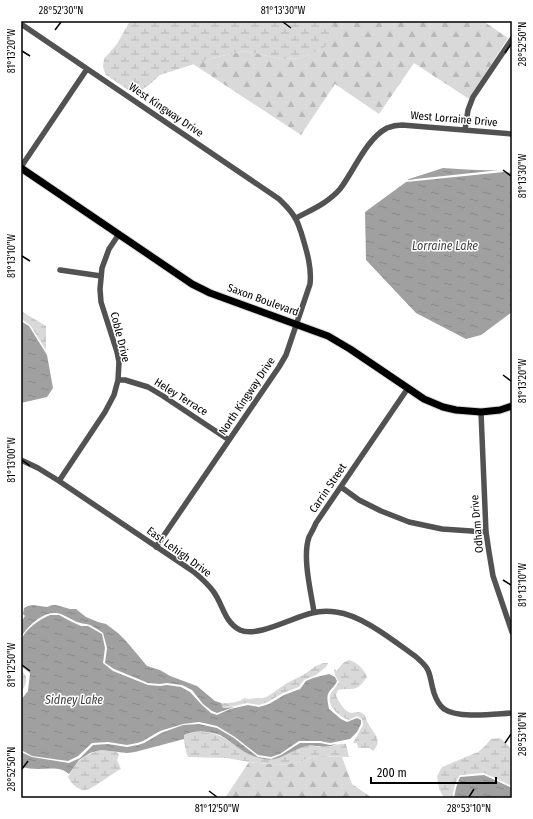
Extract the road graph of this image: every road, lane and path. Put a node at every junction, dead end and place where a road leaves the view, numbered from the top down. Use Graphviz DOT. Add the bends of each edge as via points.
graph roads {
  1 [pos="21,24"];
  2 [pos="512,38"];
  3 [pos="87,69"];
  4 [pos="465,130"];
  5 [pos="512,134"];
  6 [pos="21,168"];
  7 [pos="296,218"];
  8 [pos="119,234"];
  9 [pos="60,270"];
  10 [pos="101,276"];
  11 [pos="297,324"];
  12 [pos="118,380"];
  13 [pos="408,388"];
  14 [pos="512,406"];
  15 [pos="481,412"];
  16 [pos="229,440"];
  17 [pos="21,460"];
  18 [pos="59,481"];
  19 [pos="341,487"];
  20 [pos="486,532"];
  21 [pos="156,547"];
  22 [pos="314,612"];
  23 [pos="512,632"];
  24 [pos="512,713"];
  1 -- 3 [label="street, West Kingway Drive"];
  2 -- 4 [label="street" via="473,97"];
  3 -- 6 [label="street"];
  3 -- 7 [label="street, West Kingway Drive" via="279,199"];
  4 -- 5 [label="street, West Lorraine Drive"];
  4 -- 7 [label="street, West Lorraine Drive" via="402,125 383,131 372,140 340,189 319,206"];
  6 -- 8 [label="main road, Saxon Boulevard"];
  7 -- 11 [label="street, North Kingway Drive" via="311,276"];
  8 -- 10 [label="street, Coble Drive" via="109,249"];
  8 -- 11 [label="main road, Saxon Boulevard" via="205,290"];
  9 -- 10 [label="street"];
  10 -- 12 [label="street, Coble Drive" via="101,302 119,362"];
  11 -- 13 [label="main road, Saxon Boulevard" via="335,340"];
  11 -- 16 [label="street, North Kingway Drive" via="280,367"];
  12 -- 16 [label="street, Heley Terrace" via="148,387"];
  12 -- 18 [label="street, Coble Drive" via="105,412"];
  13 -- 15 [label="main road, Saxon Boulevard" via="424,399 443,407"];
  13 -- 19 [label="street, Carrin Street"];
  14 -- 15 [label="main road, Saxon Boulevard"];
  15 -- 20 [label="street, Odham Drive"];
  16 -- 21 [label="street, North Kingway Drive"];
  17 -- 18 [label="street, East Lehigh Drive"];
  18 -- 21 [label="street, East Lehigh Drive"];
  19 -- 20 [label="street" via="380,511 409,522 442,529"];
  19 -- 22 [label="street, Carrin Street" via="316,524 307,546 306,559"];
  20 -- 23 [label="street, Odham Drive" via="493,576"];
  21 -- 22 [label="street, East Lehigh Drive" via="204,580 219,600 229,622 242,631 261,630"];
  22 -- 24 [label="street, East Lehigh Drive" via="351,615 415,656 428,668 434,692 443,708 466,715"];
}
